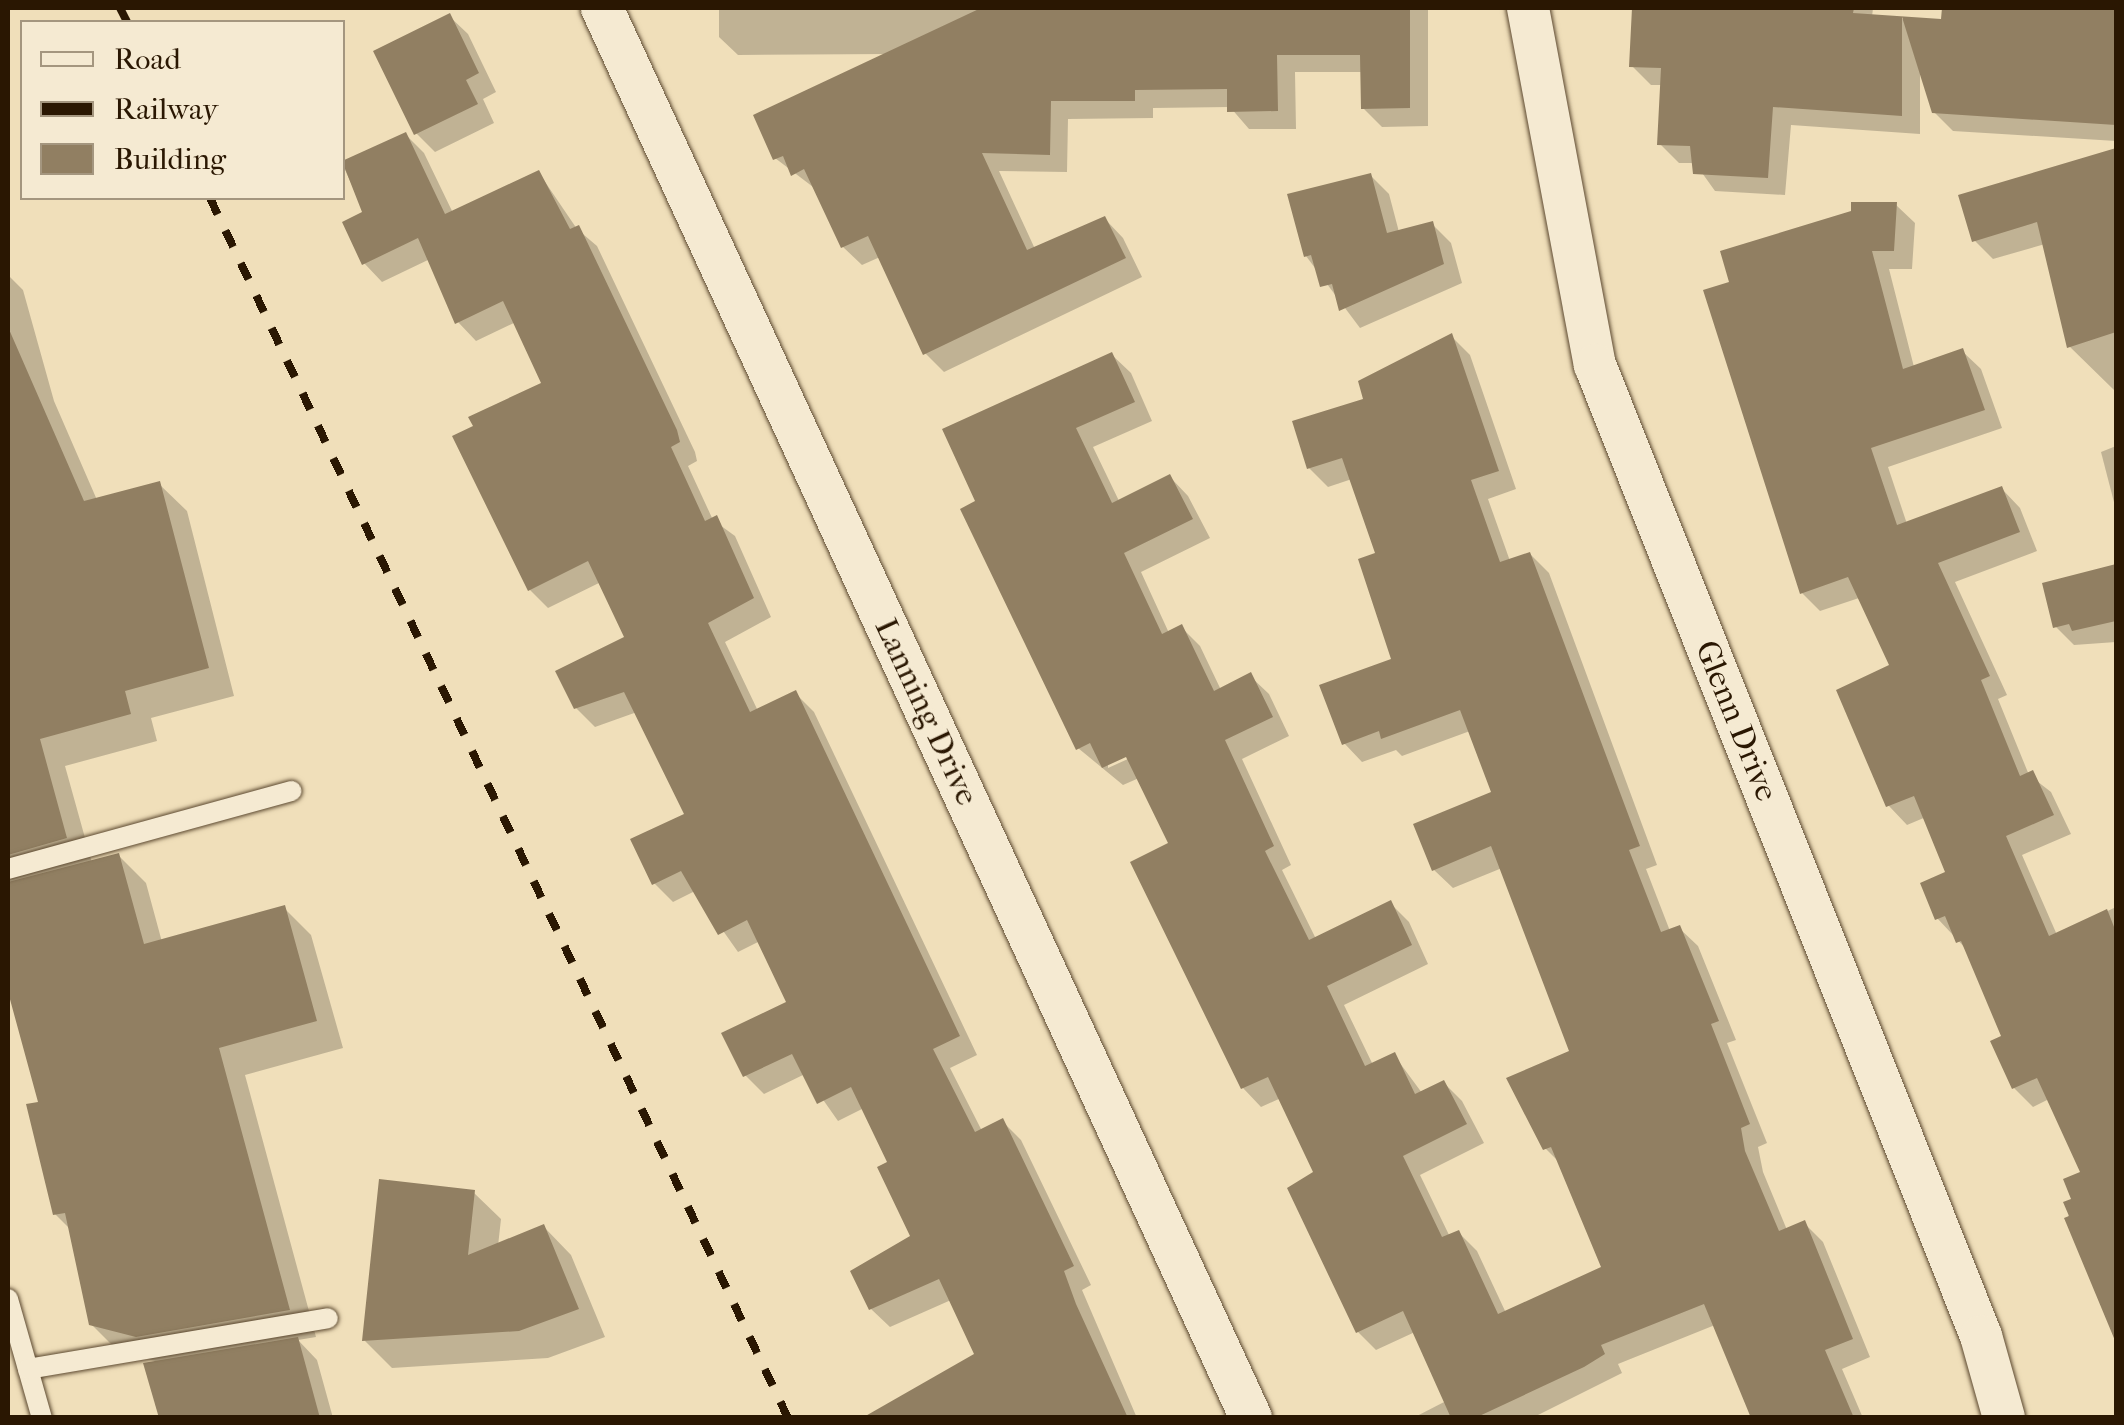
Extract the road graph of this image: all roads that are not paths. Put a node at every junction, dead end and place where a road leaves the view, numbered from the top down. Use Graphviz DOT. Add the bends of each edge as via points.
graph roads {
  1 [pos="602,8"];
  2 [pos="1528,8"];
  3 [pos="291,791"];
  4 [pos="8,869"];
  5 [pos="8,1299"];
  6 [pos="328,1318"];
  7 [pos="28,1369"];
  8 [pos="42,1418"];
  9 [pos="1251,1418"];
  10 [pos="2004,1418"];
  1 -- 9 [label="street, Lanning Drive"];
  2 -- 10 [label="street, Glenn Drive" via="1595,365 1980,1336"];
  3 -- 4 [label="lane"];
  5 -- 7 [label="lane"];
  6 -- 7 [label="lane"];
  7 -- 8 [label="lane"];
}
